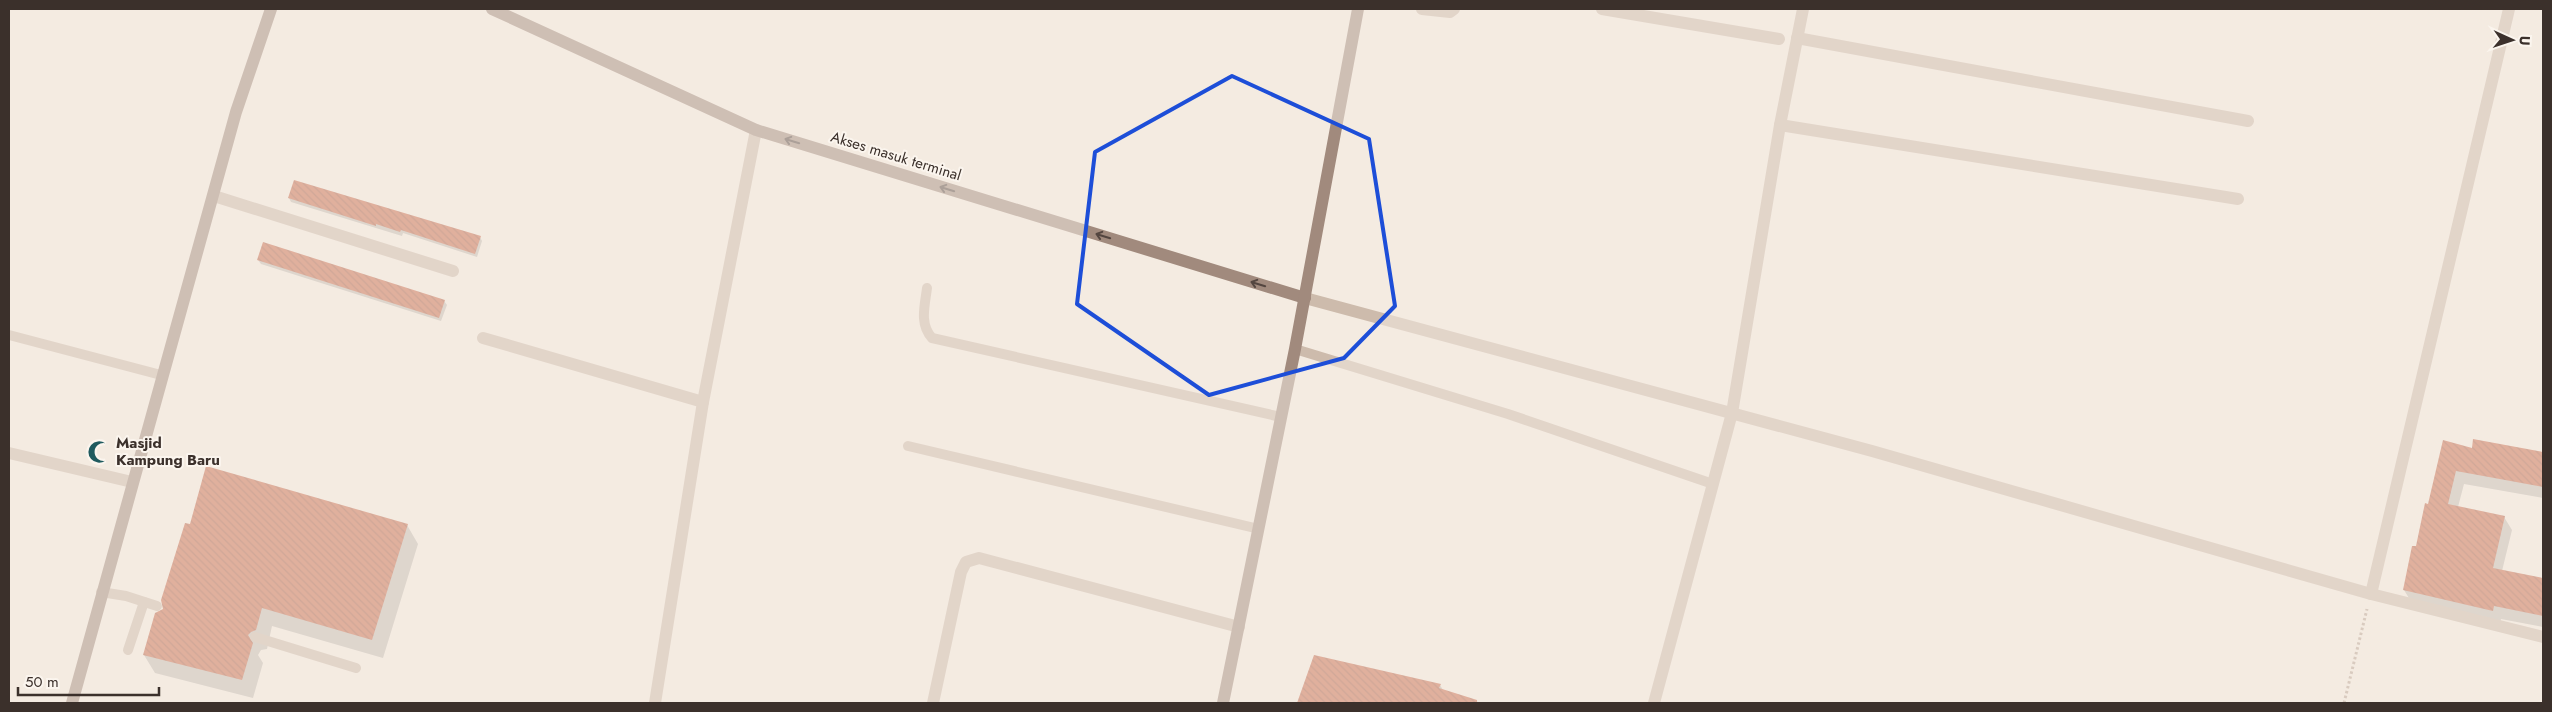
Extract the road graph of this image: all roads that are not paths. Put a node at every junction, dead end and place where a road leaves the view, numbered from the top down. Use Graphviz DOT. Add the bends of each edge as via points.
graph roads {
  1 [pos="271,9"];
  2 [pos="495,9"];
  3 [pos="1358,9"];
  4 [pos="1422,9"];
  5 [pos="1454,9"];
  6 [pos="1602,9"];
  7 [pos="1803,9"];
  8 [pos="2509,9"];
  9 [pos="1797,38"];
  10 [pos="1779,39"];
  11 [pos="2248,121"];
  12 [pos="1780,125"];
  13 [pos="756,130"];
  14 [pos="214,196"];
  15 [pos="2238,199"];
  16 [pos="453,271"];
  17 [pos="927,288"];
  18 [pos="1305,298"];
  19 [pos="9,335"];
  20 [pos="483,338"];
  21 [pos="1295,349"];
  22 [pos="161,375"];
  23 [pos="703,402"];
  24 [pos="1732,412"];
  25 [pos="1281,417"];
  26 [pos="908,446"];
  27 [pos="9,454"];
  28 [pos="132,482"];
  29 [pos="1713,484"];
  30 [pos="1258,529"];
  31 [pos="101,592"];
  32 [pos="2371,594"];
  33 [pos="144,602"];
  34 [pos="157,606"];
  35 [pos="1239,627"];
  36 [pos="255,637"];
  37 [pos="2543,637"];
  38 [pos="128,650"];
  39 [pos="356,668"];
  40 [pos="72,703"];
  41 [pos="655,703"];
  42 [pos="933,703"];
  43 [pos="1223,703"];
  44 [pos="1654,703"];
  1 -- 14 [label="street" via="236,112"];
  2 -- 13 [label="street, Akses masuk terminal"];
  3 -- 18 [label="street"];
  4 -- 5 [label="street" via="1443,13"];
  6 -- 10 [label="street"];
  7 -- 9 [label="street"];
  8 -- 32 [label="street"];
  9 -- 11 [label="street"];
  9 -- 12 [label="street"];
  12 -- 15 [label="street"];
  12 -- 24 [label="street"];
  18 -- 13 [label="street, Akses masuk terminal, one-way"];
  13 -- 23 [label="street"];
  14 -- 16 [label="street"];
  14 -- 22 [label="street"];
  17 -- 25 [label="lane" via="923,322 932,338"];
  18 -- 21 [label="street"];
  18 -- 24 [label="street"];
  19 -- 22 [label="lane"];
  20 -- 23 [label="street"];
  21 -- 25 [label="street"];
  21 -- 29 [label="lane" via="1508,414"];
  22 -- 28 [label="street"];
  23 -- 41 [label="street"];
  24 -- 29 [label="street"];
  24 -- 32 [label="street"];
  25 -- 30 [label="street"];
  26 -- 30 [label="lane"];
  27 -- 28 [label="street"];
  28 -- 31 [label="street"];
  29 -- 44 [label="street"];
  30 -- 35 [label="street"];
  31 -- 33 [label="lane"];
  31 -- 40 [label="street"];
  32 -- 37 [label="street"];
  33 -- 34 [label="lane"];
  33 -- 38 [label="lane"];
  35 -- 42 [label="street" via="979,558 966,562 961,572"];
  35 -- 43 [label="street"];
  36 -- 39 [label="lane"];
}
